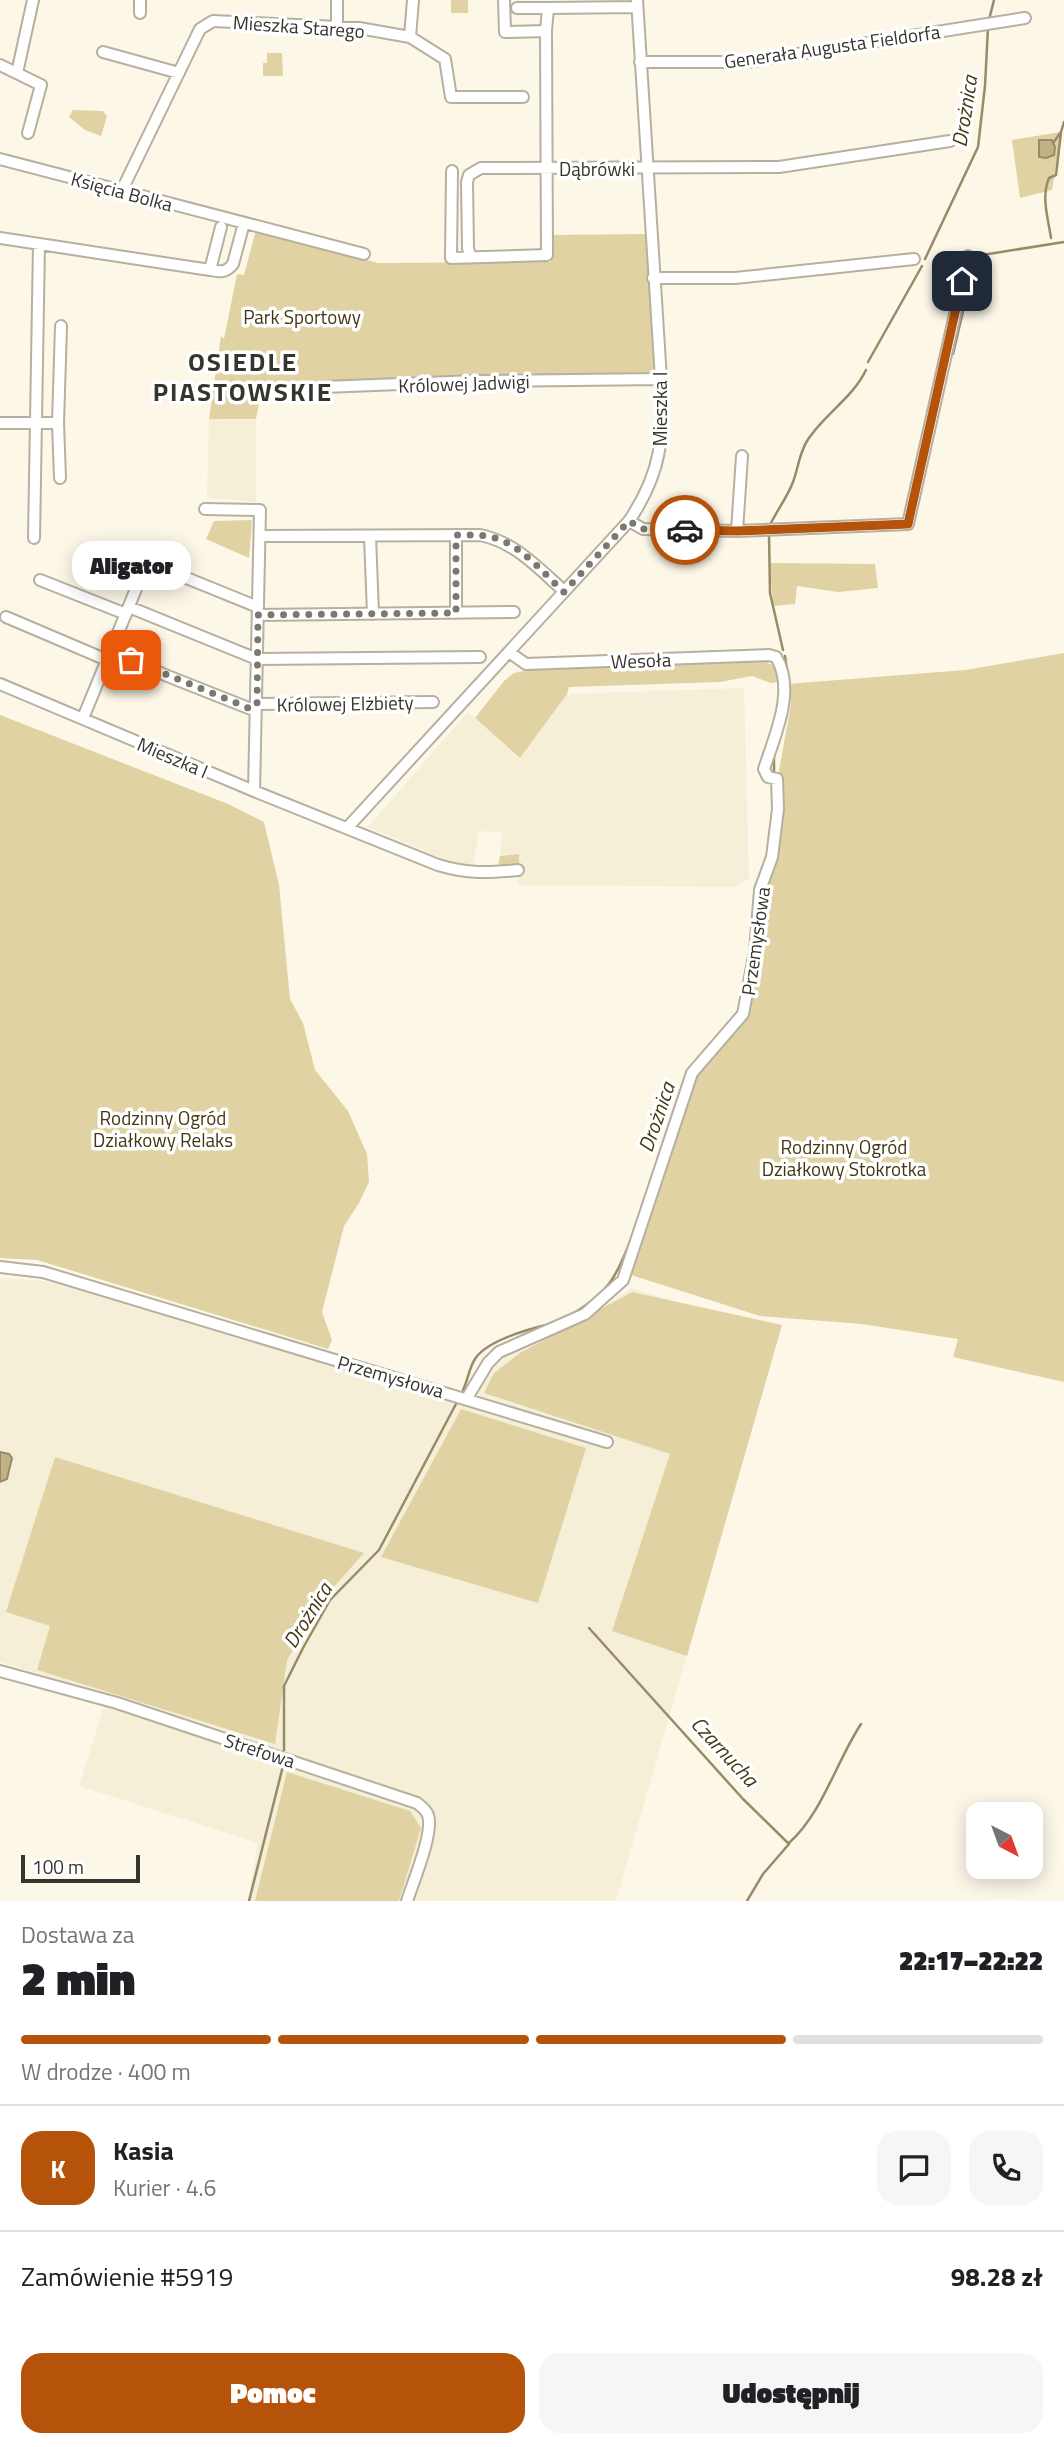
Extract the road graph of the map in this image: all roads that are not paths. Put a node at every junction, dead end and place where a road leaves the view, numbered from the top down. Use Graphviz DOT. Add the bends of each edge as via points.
graph roads {
  1 [pos="33,0"];
  2 [pos="140,0"];
  3 [pos="337,0"];
  4 [pos="413,0"];
  5 [pos="504,0"];
  6 [pos="637,4"];
  7 [pos="517,8"];
  8 [pos="548,8"];
  9 [pos="140,13"];
  10 [pos="1025,18"];
  11 [pos="337,26"];
  12 [pos="547,31"];
  13 [pos="410,37"];
  14 [pos="103,52"];
  15 [pos="640,62"];
  16 [pos="0,65"];
  17 [pos="17,73"];
  18 [pos="179,73"];
  19 [pos="523,97"];
  20 [pos="28,133"];
  21 [pos="950,141"];
  22 [pos="0,159"];
  23 [pos="646,167"];
  24 [pos="548,168"];
  25 [pos="452,171"];
  26 [pos="122,190"];
  27 [pos="244,223"];
  28 [pos="221,227"];
  29 [pos="0,238"];
  30 [pos="39,244"];
  31 [pos="364,254"];
  32 [pos="470,256"];
  33 [pos="968,256"];
  34 [pos="914,259"];
  35 [pos="210,270"];
  36 [pos="653,278"];
  37 [pos="61,326"];
  38 [pos="661,379"];
  39 [pos="267,393"];
  40 [pos="0,423"];
  41 [pos="35,423"];
  42 [pos="58,423"];
  43 [pos="742,456"];
  44 [pos="60,478"];
  45 [pos="205,509"];
  46 [pos="629,521"];
  47 [pos="737,531"];
  48 [pos="456,535"];
  49 [pos="260,536"];
  50 [pos="370,536"];
  51 [pos="34,538"];
  52 [pos="40,580"];
  53 [pos="564,592"];
  54 [pos="127,611"];
  55 [pos="258,611"];
  56 [pos="514,612"];
  57 [pos="456,613"];
  58 [pos="373,614"];
  59 [pos="6,617"];
  60 [pos="509,652"];
  61 [pos="109,655"];
  62 [pos="480,657"];
  63 [pos="776,657"];
  64 [pos="257,659"];
  65 [pos="0,684"];
  66 [pos="433,702"];
  67 [pos="257,704"];
  68 [pos="83,718"];
  69 [pos="254,791"];
  70 [pos="348,827"];
  71 [pos="518,870"];
  72 [pos="0,1267"];
  73 [pos="467,1398"];
  74 [pos="607,1442"];
  75 [pos="0,1671"];
  76 [pos="407,1901"];
  1 -- 17 [label="street"];
  2 -- 9 [label="street"];
  3 -- 11 [label="street"];
  4 -- 13 [label="street"];
  5 -- 12 [label="street" via="505,32"];
  6 -- 8 [label="street"];
  6 -- 15 [label="street, Mieszka I"];
  7 -- 8 [label="street"];
  8 -- 12 [label="street"];
  10 -- 15 [label="street, Generała Augusta Fieldorfa" via="747,62"];
  11 -- 13 [label="street, Mieszka Starego"];
  11 -- 18 [label="street, Mieszka Starego" via="213,21 200,29"];
  12 -- 24 [label="street"];
  13 -- 19 [label="street, Mieszka Starego" via="445,59 451,97"];
  14 -- 18 [label="street"];
  15 -- 23 [label="street, Mieszka I"];
  16 -- 17 [label="street"];
  17 -- 20 [label="street" via="41,85"];
  18 -- 26 [label="street, Mieszka Starego"];
  21 -- 23 [label="street, Dąbrówki" via="779,167"];
  22 -- 26 [label="street, Księcia Bolka"];
  23 -- 24 [label="street, Dąbrówki"];
  23 -- 36 [label="street, Mieszka I"];
  24 -- 32 [label="street, Dąbrówki" via="481,168 469,175"];
  24 -- 32 [label="street, Dąbrówki" via="547,255"];
  25 -- 32 [label="street" via="451,258"];
  26 -- 27 [label="street, Księcia Bolka"];
  27 -- 31 [label="street, Księcia Bolka"];
  27 -- 35 [label="street" via="233,264 221,272"];
  28 -- 35 [label="street"];
  29 -- 30 [label="street"];
  30 -- 35 [label="street"];
  30 -- 41 [label="street"];
  33 -- 47 [label="street" via="908,524"];
  34 -- 36 [label="street" via="735,278"];
  36 -- 38 [label="street, Mieszka I"];
  37 -- 42 [label="street"];
  38 -- 39 [label="street, Królowej Jadwigi" via="324,387"];
  38 -- 46 [label="street, Mieszka I" via="658,460"];
  40 -- 41 [label="street"];
  41 -- 42 [label="street"];
  41 -- 51 [label="street"];
  42 -- 44 [label="street"];
  43 -- 47 [label="street"];
  45 -- 49 [label="street" via="260,510"];
  46 -- 47 [label="street" via="643,529"];
  46 -- 53 [label="street, Mieszka I"];
  48 -- 50 [label="street"];
  48 -- 53 [label="street" via="489,537 510,545"];
  48 -- 57 [label="street"];
  49 -- 50 [label="street"];
  49 -- 55 [label="street"];
  50 -- 58 [label="street"];
  52 -- 54 [label="street"];
  53 -- 60 [label="street, Mieszka I"];
  54 -- 55 [label="street" via="147,562"];
  54 -- 61 [label="street"];
  54 -- 64 [label="street"];
  55 -- 58 [label="street"];
  55 -- 64 [label="street"];
  56 -- 57 [label="street"];
  57 -- 58 [label="street"];
  59 -- 61 [label="street, Królowej Elżbiety"];
  60 -- 63 [label="street, Wesoła" via="526,664"];
  60 -- 70 [label="street, Mieszka I"];
  61 -- 67 [label="street, Królowej Elżbiety" via="246,708"];
  61 -- 68 [label="street"];
  62 -- 64 [label="street"];
  63 -- 73 [label="street, Przemysłowa" via="783,673 784,699 764,768 768,777 777,779 778,809 772,857 760,890 743,1014 692,1073 623,1280 585,1314 499,1352"];
  64 -- 67 [label="street"];
  65 -- 68 [label="street, Mieszka I"];
  66 -- 67 [label="street, Królowej Elżbiety"];
  67 -- 69 [label="street"];
  68 -- 69 [label="street, Mieszka I"];
  69 -- 70 [label="street, Mieszka I"];
  70 -- 71 [label="street, Mieszka I" via="460,872"];
  72 -- 73 [label="street, Przemysłowa" via="43,1272"];
  73 -- 74 [label="street"];
  75 -- 76 [label="street, Strefowa" via="117,1703 417,1803 429,1821"];
}
